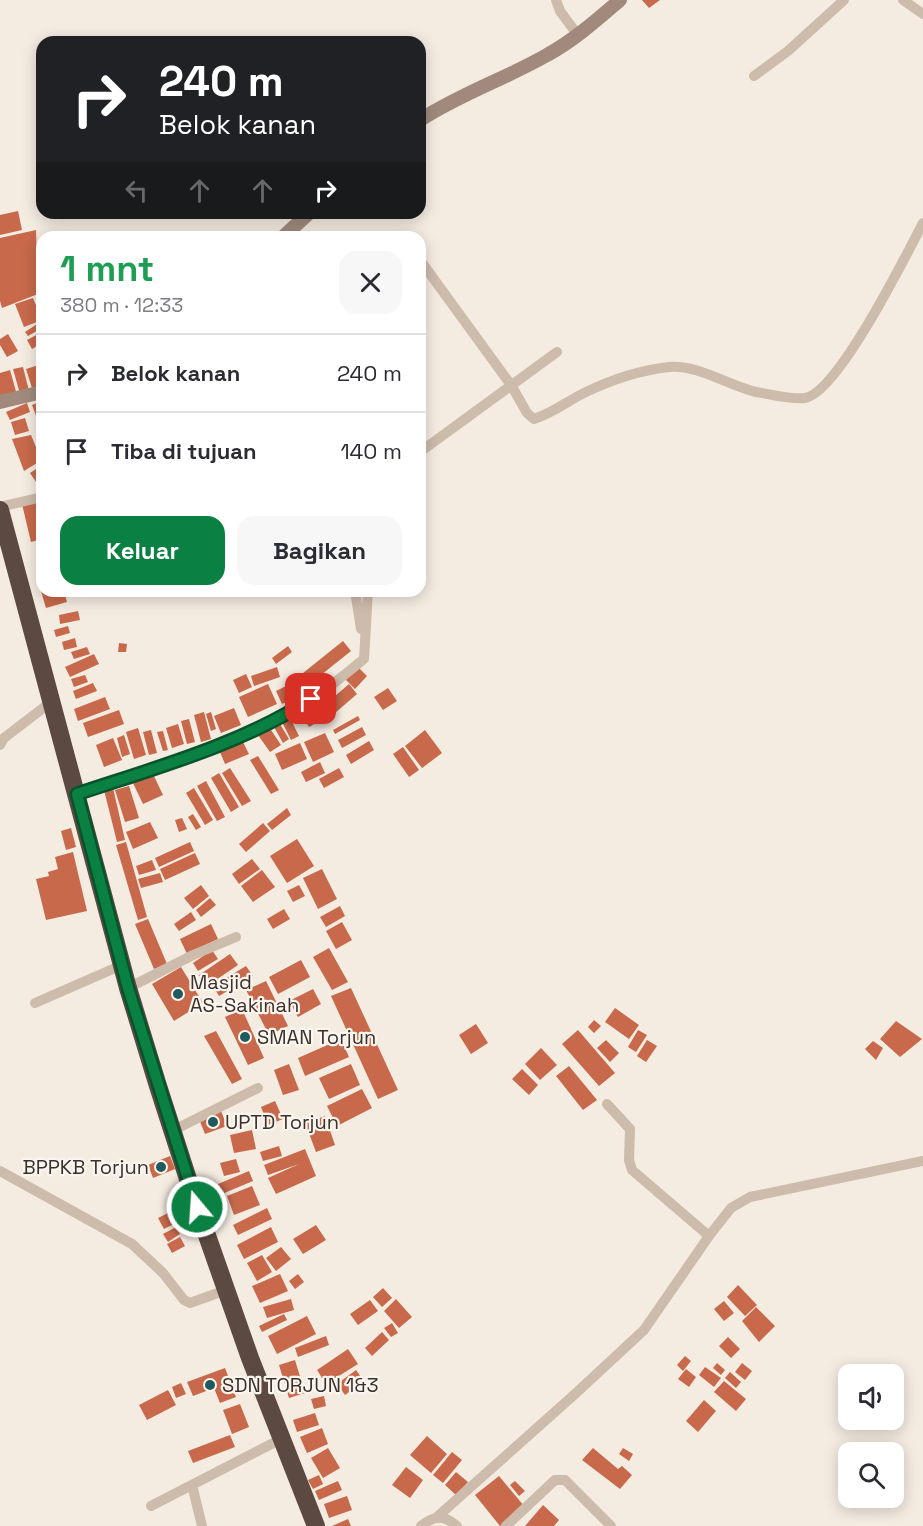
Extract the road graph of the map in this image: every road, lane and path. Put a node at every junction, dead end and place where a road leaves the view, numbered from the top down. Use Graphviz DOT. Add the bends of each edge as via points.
graph roads {
  1 [pos="556,0"];
  2 [pos="620,0"];
  3 [pos="844,0"];
  4 [pos="903,0"];
  5 [pos="923,14"];
  6 [pos="577,34"];
  7 [pos="754,76"];
  8 [pos="426,116"];
  9 [pos="302,219"];
  10 [pos="290,231"];
  11 [pos="921,231"];
  12 [pos="426,268"];
  13 [pos="557,352"];
  14 [pos="511,385"];
  15 [pos="36,393"];
  16 [pos="0,402"];
  17 [pos="426,448"];
  18 [pos="36,499"];
  19 [pos="0,509"];
  20 [pos="356,597"];
  21 [pos="368,597"];
  22 [pos="364,659"];
  23 [pos="51,702"];
  24 [pos="0,745"];
  25 [pos="77,794"];
  26 [pos="236,937"];
  27 [pos="122,965"];
  28 [pos="128,988"];
  29 [pos="35,1003"];
  30 [pos="258,1088"];
  31 [pos="607,1104"];
  32 [pos="172,1131"];
  33 [pos="923,1161"];
  34 [pos="0,1171"];
  35 [pos="709,1236"];
  36 [pos="226,1290"];
  37 [pos="282,1438"];
  38 [pos="192,1485"];
  39 [pos="151,1506"];
  40 [pos="437,1517"];
  41 [pos="202,1526"];
  42 [pos="316,1526"];
  43 [pos="422,1526"];
  44 [pos="457,1526"];
  45 [pos="506,1526"];
  46 [pos="611,1526"];
  1 -- 6 [label="street"];
  2 -- 6 [label="street"];
  3 -- 7 [label="street"];
  4 -- 5 [label="street"];
  6 -- 8 [label="street" via="546,56"];
  9 -- 10 [label="street"];
  11 -- 14 [label="street" via="845,361 822,388 806,398 754,391 698,371 671,367 642,372 589,390 534,419"];
  12 -- 14 [label="street"];
  13 -- 14 [label="street"];
  14 -- 17 [label="street"];
  15 -- 16 [label="street"];
  18 -- 19 [label="street"];
  19 -- 23 [label="highway"];
  20 -- 22 [label="street"];
  21 -- 22 [label="street"];
  22 -- 25 [label="street" via="327,689 265,725 165,765"];
  23 -- 24 [label="street"];
  23 -- 25 [label="highway"];
  25 -- 27 [label="highway"];
  26 -- 28 [label="street"];
  27 -- 28 [label="highway"];
  27 -- 29 [label="street"];
  28 -- 32 [label="highway"];
  30 -- 32 [label="street"];
  31 -- 35 [label="street" via="630,1130 632,1170"];
  32 -- 36 [label="highway"];
  33 -- 35 [label="street" via="750,1197 731,1208"];
  34 -- 36 [label="street" via="132,1244 184,1300 190,1303"];
  35 -- 40 [label="street" via="644,1330"];
  36 -- 37 [label="highway"];
  37 -- 38 [label="street"];
  37 -- 42 [label="highway"];
  38 -- 39 [label="street"];
  38 -- 41 [label="street"];
  40 -- 43 [label="street"];
  40 -- 44 [label="street"];
  45 -- 46 [label="street" via="560,1479"];
}
